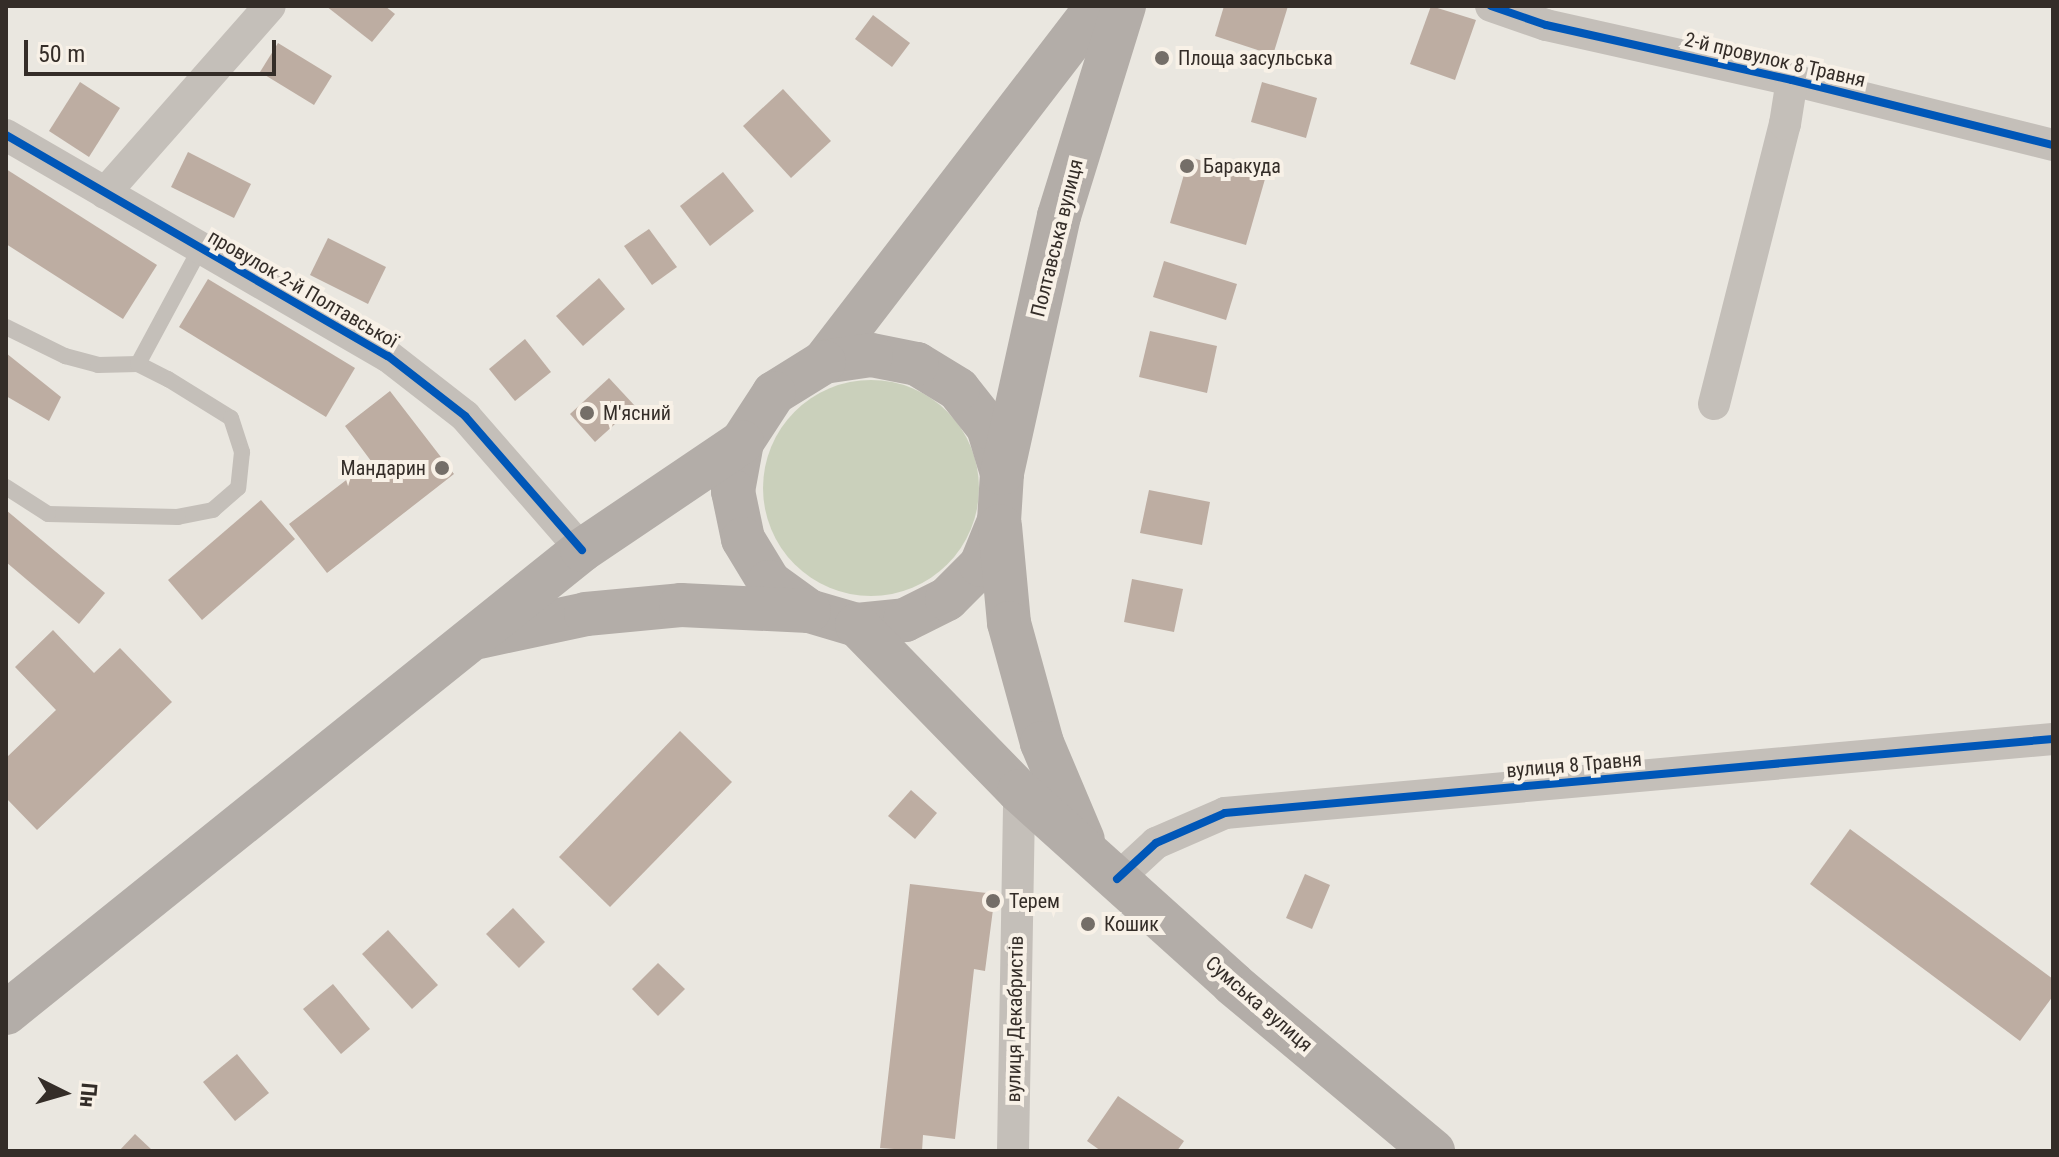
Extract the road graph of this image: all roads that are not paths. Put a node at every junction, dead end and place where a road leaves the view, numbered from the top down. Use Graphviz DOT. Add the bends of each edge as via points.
graph roads {
  1 [pos="270,6"];
  2 [pos="1097,6"];
  3 [pos="1124,6"];
  4 [pos="1491,6"];
  5 [pos="1792,80"];
  6 [pos="6,135"];
  7 [pos="2053,145"];
  8 [pos="105,193"];
  9 [pos="201,247"];
  10 [pos="6,327"];
  11 [pos="824,362"];
  12 [pos="138,364"];
  13 [pos="1714,404"];
  14 [pos="742,442"];
  15 [pos="1002,473"];
  16 [pos="6,487"];
  17 [pos="999,521"];
  18 [pos="582,550"];
  19 [pos="809,611"];
  20 [pos="857,625"];
  21 [pos="469,639"];
  22 [pos="2053,739"];
  23 [pos="1019,791"];
  24 [pos="1103,866"];
  25 [pos="6,1013"];
  26 [pos="1013,1151"];
  27 [pos="1433,1151"];
  1 -- 8 [label="street"];
  2 -- 11 [label="main road"];
  3 -- 15 [label="main road, Полтавська вулиця" via="1059,216"];
  4 -- 5 [label="street, 2-й провулок 8 Травня" via="1546,25"];
  5 -- 7 [label="street, 2-й провулок 8 Травня"];
  5 -- 13 [label="street, 2-й провулок 8 Травня"];
  6 -- 8 [label="street, провулок 2-й Полтавської"];
  8 -- 9 [label="street, провулок 2-й Полтавської"];
  9 -- 12 [label="lane"];
  9 -- 18 [label="street, провулок 2-й Полтавської" via="388,356 465,416"];
  10 -- 12 [label="lane" via="65,356 98,365"];
  11 -- 14 [label="main road" via="774,393"];
  11 -- 15 [label="main road" via="871,355 931,372 958,389 988,427"];
  12 -- 16 [label="lane" via="231,418 242,452 238,488 213,510 178,517 48,514"];
  14 -- 18 [label="main road"];
  14 -- 19 [label="main road" via="733,491 743,539 769,582"];
  15 -- 17 [label="main road"];
  17 -- 20 [label="main road" via="981,565 947,599 905,620"];
  17 -- 24 [label="main road" via="1009,623 1042,743"];
  18 -- 21 [label="main road"];
  19 -- 20 [label="main road"];
  19 -- 21 [label="main road" via="681,605 586,614"];
  20 -- 23 [label="main road, Сумська вулиця"];
  21 -- 25 [label="main road"];
  22 -- 24 [label="street, вулиця 8 Травня" via="1225,813"];
  23 -- 24 [label="main road, Сумська вулиця"];
  23 -- 26 [label="street, вулиця Декабристів"];
  24 -- 27 [label="main road, Сумська вулиця" via="1233,984"];
}
